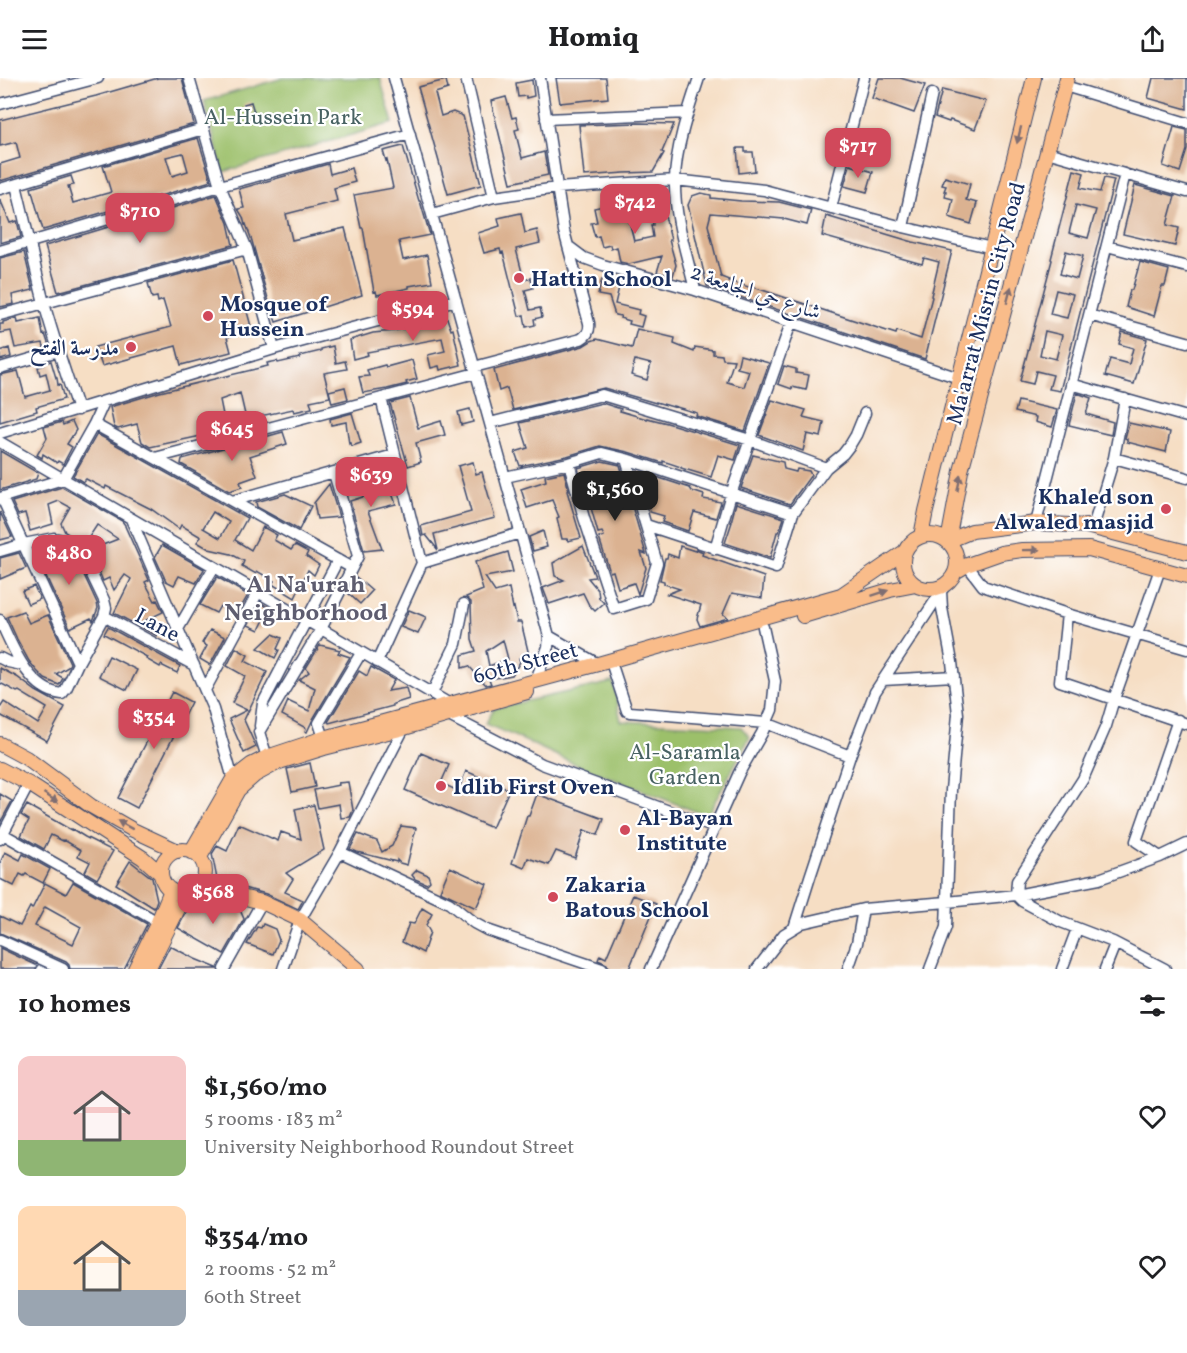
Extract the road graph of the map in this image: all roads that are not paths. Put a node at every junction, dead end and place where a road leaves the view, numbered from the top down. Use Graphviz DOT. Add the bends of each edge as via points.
graph roads {
  1 [pos="98,78"];
  2 [pos="189,78"];
  3 [pos="394,78"];
  4 [pos="466,78"];
  5 [pos="540,78"];
  6 [pos="699,78"];
  7 [pos="864,78"];
  8 [pos="1034,78"];
  9 [pos="1066,82"];
  10 [pos="932,93"];
  11 [pos="0,104"];
  12 [pos="687,113"];
  13 [pos="546,119"];
  14 [pos="1187,123"];
  15 [pos="203,129"];
  16 [pos="410,134"];
  17 [pos="1047,152"];
  18 [pos="1125,174"];
  19 [pos="675,180"];
  20 [pos="16,185"];
  21 [pos="220,186"];
  22 [pos="557,188"];
  23 [pos="0,189"];
  24 [pos="1187,192"];
  25 [pos="494,197"];
  26 [pos="831,208"];
  27 [pos="432,214"];
  28 [pos="903,226"];
  29 [pos="31,242"];
  30 [pos="568,246"];
  31 [pos="1107,246"];
  32 [pos="992,248"];
  33 [pos="247,249"];
  34 [pos="0,250"];
  35 [pos="1187,267"];
  36 [pos="695,290"];
  37 [pos="456,300"];
  38 [pos="44,304"];
  39 [pos="0,315"];
  40 [pos="1089,315"];
  41 [pos="791,323"];
  42 [pos="1187,342"];
  43 [pos="274,349"];
  44 [pos="58,351"];
  45 [pos="0,368"];
  46 [pos="475,370"];
  47 [pos="959,378"];
  48 [pos="1071,384"];
  49 [pos="381,398"];
  50 [pos="1125,399"];
  51 [pos="104,402"];
  52 [pos="78,410"];
  53 [pos="865,413"];
  54 [pos="1187,417"];
  55 [pos="490,423"];
  56 [pos="94,424"];
  57 [pos="0,433"];
  58 [pos="750,440"];
  59 [pos="0,442"];
  60 [pos="394,455"];
  61 [pos="155,458"];
  62 [pos="1114,458"];
  63 [pos="626,459"];
  64 [pos="569,463"];
  65 [pos="826,468"];
  66 [pos="334,472"];
  67 [pos="505,477"];
  68 [pos="1187,478"];
  69 [pos="63,479"];
  70 [pos="731,494"];
  71 [pos="1,498"];
  72 [pos="232,501"];
  73 [pos="793,513"];
  74 [pos="131,519"];
  75 [pos="1036,522"];
  76 [pos="646,525"];
  77 [pos="996,527"];
  78 [pos="1093,527"];
  79 [pos="520,533"];
  80 [pos="921,536"];
  81 [pos="948,541"];
  82 [pos="24,544"];
  83 [pos="715,549"];
  84 [pos="0,551"];
  85 [pos="904,552"];
  86 [pos="1187,552"];
  87 [pos="1001,553"];
  88 [pos="338,560"];
  89 [pos="422,564"];
  90 [pos="214,567"];
  91 [pos="352,568"];
  92 [pos="1160,569"];
  93 [pos="958,572"];
  94 [pos="1187,576"];
  95 [pos="916,585"];
  96 [pos="941,591"];
  97 [pos="258,592"];
  98 [pos="464,604"];
  99 [pos="1067,614"];
  100 [pos="104,616"];
  101 [pos="0,620"];
  102 [pos="307,621"];
  103 [pos="763,627"];
  104 [pos="178,629"];
  105 [pos="321,629"];
  106 [pos="1137,634"];
  107 [pos="549,636"];
  108 [pos="1187,649"];
  109 [pos="361,653"];
  110 [pos="0,658"];
  111 [pos="377,662"];
  112 [pos="78,663"];
  113 [pos="598,664"];
  114 [pos="22,665"];
  115 [pos="194,665"];
  116 [pos="614,668"];
  117 [pos="954,676"];
  118 [pos="536,680"];
  119 [pos="883,680"];
  120 [pos="205,690"];
  121 [pos="432,693"];
  122 [pos="1114,699"];
  123 [pos="449,709"];
  124 [pos="1182,722"];
  125 [pos="766,723"];
  126 [pos="404,728"];
  127 [pos="259,732"];
  128 [pos="324,738"];
  129 [pos="0,744"];
  130 [pos="850,756"];
  131 [pos="267,757"];
  132 [pos="0,769"];
  133 [pos="233,779"];
  134 [pos="29,784"];
  135 [pos="715,828"];
  136 [pos="1,837"];
  137 [pos="1187,844"];
  138 [pos="340,852"];
  139 [pos="190,853"];
  140 [pos="1160,857"];
  141 [pos="161,874"];
  142 [pos="199,887"];
  143 [pos="171,890"];
  144 [pos="186,893"];
  145 [pos="1016,895"];
  146 [pos="947,902"];
  147 [pos="262,903"];
  148 [pos="863,909"];
  149 [pos="300,920"];
  150 [pos="158,922"];
  151 [pos="794,927"];
  152 [pos="1077,929"];
  153 [pos="0,940"];
  154 [pos="1115,944"];
  155 [pos="63,969"];
  156 [pos="135,969"];
  157 [pos="148,969"];
  158 [pos="224,969"];
  159 [pos="283,969"];
  160 [pos="358,969"];
  161 [pos="602,969"];
  162 [pos="651,969"];
  163 [pos="757,969"];
  164 [pos="848,969"];
  165 [pos="930,969"];
  166 [pos="1062,969"];
  167 [pos="1105,969"];
  168 [pos="1165,969"];
  1 -- 11 [label="street"];
  2 -- 15 [label="street"];
  3 -- 16 [label="street"];
  4 -- 25 [label="street"];
  5 -- 13 [label="street"];
  6 -- 12 [label="street"];
  7 -- 26 [label="street"];
  8 -- 32 [label="main road, Ma'arrat Misrin City Road, one-way"];
  9 -- 14 [label="street"];
  9 -- 17 [label="main road, Ma'arrat Misrin City Road"];
  10 -- 28 [label="street"];
  12 -- 13 [label="street"];
  12 -- 19 [label="street"];
  13 -- 22 [label="street"];
  15 -- 20 [label="street"];
  15 -- 21 [label="street"];
  16 -- 21 [label="street"];
  16 -- 27 [label="street"];
  17 -- 18 [label="street"];
  81 -- 17 [label="main road, Ma'arrat Misrin City Road, one-way" via="961,471"];
  18 -- 24 [label="street"];
  18 -- 31 [label="street"];
  19 -- 22 [label="street"];
  19 -- 26 [label="street" via="765,190"];
  19 -- 36 [label="street" via="676,207"];
  20 -- 23 [label="street"];
  20 -- 29 [label="street"];
  21 -- 29 [label="street"];
  21 -- 33 [label="street"];
  22 -- 25 [label="street"];
  22 -- 30 [label="street"];
  25 -- 27 [label="street"];
  26 -- 28 [label="street"];
  27 -- 37 [label="street"];
  28 -- 32 [label="street"];
  29 -- 34 [label="street"];
  29 -- 38 [label="street"];
  30 -- 36 [label="street, شارع حي الجامعة 2" via="603,265"];
  30 -- 46 [label="street" via="589,323 587,334"];
  31 -- 35 [label="street"];
  31 -- 40 [label="street"];
  32 -- 47 [label="main road, Ma'arrat Misrin City Road"];
  33 -- 38 [label="street"];
  33 -- 43 [label="street"];
  36 -- 41 [label="street, شارع حي الجامعة 2"];
  37 -- 43 [label="street"];
  37 -- 46 [label="street"];
  38 -- 39 [label="street"];
  38 -- 44 [label="street"];
  40 -- 42 [label="street"];
  40 -- 48 [label="street"];
  41 -- 47 [label="street, شارع حي الجامعة 2"];
  41 -- 58 [label="street"];
  43 -- 51 [label="street"];
  44 -- 45 [label="street"];
  44 -- 52 [label="street"];
  46 -- 49 [label="street"];
  46 -- 55 [label="street"];
  47 -- 80 [label="main road, Ma'arrat Misrin City Road"];
  48 -- 50 [label="street"];
  48 -- 75 [label="street"];
  49 -- 60 [label="street"];
  49 -- 61 [label="street"];
  50 -- 54 [label="street"];
  50 -- 62 [label="street"];
  51 -- 52 [label="street"];
  51 -- 56 [label="street"];
  52 -- 57 [label="street"];
  53 -- 65 [label="street" via="850,445"];
  55 -- 58 [label="street" via="602,395"];
  55 -- 67 [label="street"];
  56 -- 61 [label="street"];
  56 -- 69 [label="street"];
  58 -- 65 [label="street"];
  58 -- 70 [label="street"];
  59 -- 69 [label="street"];
  60 -- 66 [label="street"];
  60 -- 89 [label="street"];
  61 -- 72 [label="street"];
  62 -- 68 [label="street"];
  62 -- 78 [label="street"];
  63 -- 64 [label="street" via="602,453"];
  63 -- 70 [label="street"];
  63 -- 76 [label="street"];
  64 -- 67 [label="street"];
  64 -- 76 [label="street" via="614,609 646,599 657,563"];
  65 -- 73 [label="street"];
  66 -- 72 [label="street"];
  66 -- 91 [label="street" via="358,556"];
  67 -- 79 [label="street"];
  69 -- 71 [label="street"];
  69 -- 74 [label="street"];
  70 -- 73 [label="street"];
  70 -- 83 [label="street"];
  71 -- 82 [label="street"];
  72 -- 88 [label="street"];
  73 -- 83 [label="street" via="776,568"];
  74 -- 90 [label="street"];
  74 -- 104 [label="street"];
  75 -- 77 [label="main road"];
  75 -- 78 [label="main road"];
  76 -- 83 [label="street"];
  77 -- 81 [label="main road"];
  77 -- 87 [label="main road"];
  78 -- 86 [label="main road"];
  79 -- 89 [label="street"];
  79 -- 107 [label="street"];
  80 -- 81 [label="main road" via="936,535"];
  80 -- 85 [label="main road"];
  81 -- 93 [label="main road" via="956,554"];
  82 -- 84 [label="street"];
  82 -- 100 [label="street" via="54,538 74,546 82,554 104,600"];
  82 -- 112 [label="street"];
  85 -- 95 [label="main road" via="904,571"];
  85 -- 113 [label="main road, 60th Street" via="841,595"];
  87 -- 92 [label="main road, one-way" via="1089,549"];
  87 -- 93 [label="main road"];
  88 -- 91 [label="street"];
  88 -- 102 [label="street"];
  89 -- 111 [label="street"];
  90 -- 97 [label="street"];
  90 -- 104 [label="street"];
  91 -- 105 [label="street"];
  92 -- 94 [label="main road"];
  92 -- 106 [label="street"];
  93 -- 95 [label="main road" via="934,589"];
  93 -- 96 [label="street"];
  93 -- 99 [label="street" via="983,586"];
  103 -- 95 [label="main road, 60th Street, one-way"];
  96 -- 117 [label="street"];
  96 -- 119 [label="street"];
  97 -- 102 [label="street"];
  97 -- 120 [label="street"];
  98 -- 121 [label="street" via="456,644"];
  99 -- 106 [label="street"];
  99 -- 122 [label="street" via="1060,681"];
  100 -- 112 [label="street"];
  100 -- 115 [label="street, Lane"];
  101 -- 114 [label="street"];
  102 -- 105 [label="street"];
  102 -- 127 [label="street" via="263,703"];
  103 -- 116 [label="main road, 60th Street"];
  103 -- 125 [label="street" via="776,681"];
  104 -- 115 [label="street"];
  105 -- 109 [label="street"];
  105 -- 127 [label="street"];
  106 -- 108 [label="street"];
  106 -- 122 [label="street"];
  107 -- 113 [label="street"];
  107 -- 118 [label="street"];
  109 -- 111 [label="street"];
  109 -- 128 [label="street" via="319,723"];
  110 -- 114 [label="street"];
  111 -- 121 [label="street"];
  112 -- 114 [label="street" via="65,692 58,694 40,686"];
  113 -- 118 [label="main road, 60th Street"];
  115 -- 120 [label="street"];
  116 -- 123 [label="main road, 60th Street"];
  116 -- 125 [label="street" via="627,711"];
  117 -- 119 [label="street"];
  117 -- 146 [label="street" via="958,714"];
  118 -- 123 [label="main road, 60th Street"];
  119 -- 130 [label="street"];
  120 -- 133 [label="street"];
  121 -- 123 [label="street"];
  122 -- 124 [label="street"];
  122 -- 145 [label="street" via="1083,779 1017,881"];
  123 -- 126 [label="main road, 60th Street"];
  123 -- 128 [label="main road, 60th Street"];
  123 -- 135 [label="street" via="542,764"];
  124 -- 140 [label="street" via="1136,841"];
  125 -- 130 [label="street"];
  125 -- 135 [label="street"];
  126 -- 138 [label="street"];
  126 -- 139 [label="main road, 60th Street" via="279,762 255,775 238,790"];
  127 -- 131 [label="street"];
  128 -- 131 [label="main road, 60th Street"];
  139 -- 129 [label="main road, one-way" via="133,830"];
  130 -- 151 [label="street"];
  131 -- 133 [label="main road, 60th Street"];
  132 -- 134 [label="main road"];
  133 -- 139 [label="main road, 60th Street"];
  134 -- 136 [label="street"];
  134 -- 141 [label="main road, one-way" via="143,858"];
  135 -- 162 [label="street"];
  136 -- 150 [label="street"];
  137 -- 140 [label="street"];
  138 -- 149 [label="street"];
  138 -- 161 [label="street" via="449,903 488,930"];
  139 -- 141 [label="main road" via="171,854 165,859"];
  139 -- 142 [label="main road" via="205,869"];
  140 -- 145 [label="street" via="1099,879"];
  141 -- 143 [label="main road"];
  142 -- 144 [label="main road"];
  142 -- 147 [label="main road"];
  143 -- 144 [label="main road"];
  143 -- 150 [label="main road"];
  144 -- 157 [label="main road"];
  145 -- 146 [label="street"];
  145 -- 152 [label="street" via="1022,902"];
  146 -- 148 [label="street"];
  146 -- 165 [label="street" via="946,927"];
  147 -- 149 [label="main road"];
  147 -- 158 [label="street"];
  148 -- 151 [label="street"];
  148 -- 164 [label="street"];
  149 -- 159 [label="street"];
  149 -- 160 [label="main road"];
  150 -- 156 [label="main road"];
  151 -- 163 [label="street"];
  152 -- 154 [label="street"];
  152 -- 166 [label="street"];
  153 -- 155 [label="street"];
  154 -- 167 [label="street"];
  154 -- 168 [label="street"];
}
